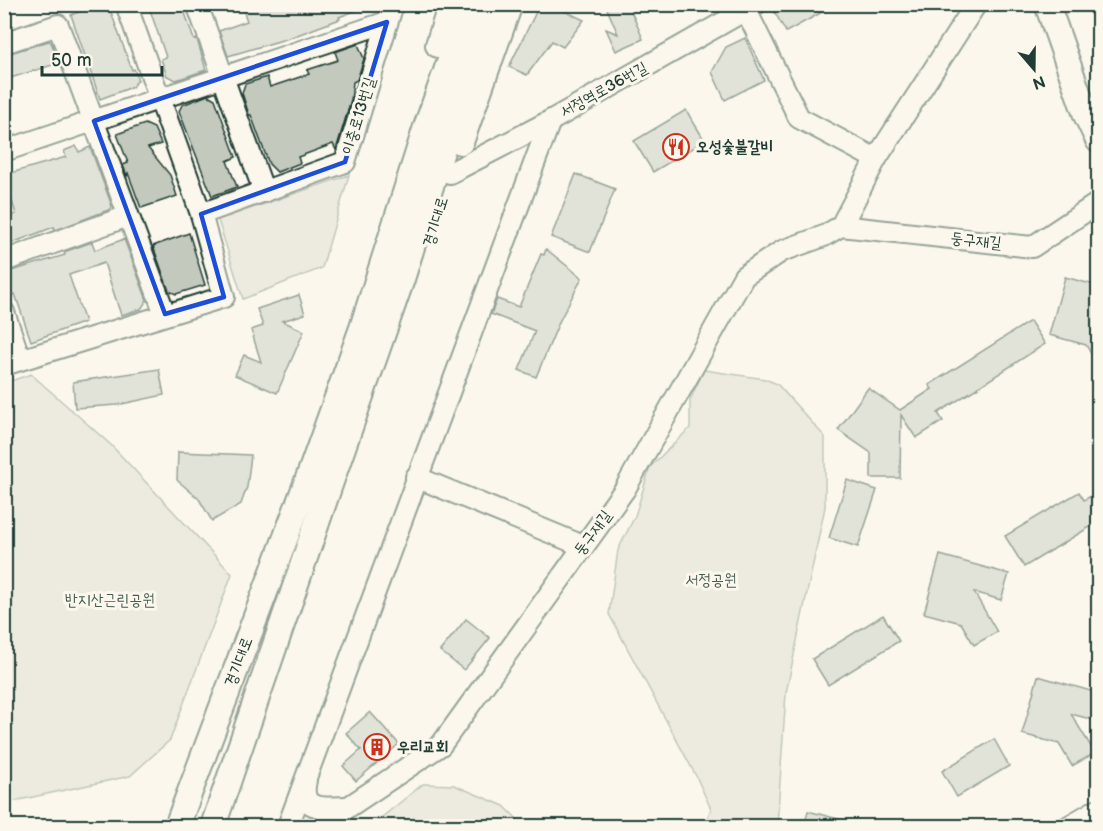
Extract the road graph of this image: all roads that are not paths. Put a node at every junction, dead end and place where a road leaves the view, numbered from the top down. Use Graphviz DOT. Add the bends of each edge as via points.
graph roads {
  1 [pos="126,4"];
  2 [pos="197,4"];
  3 [pos="451,4"];
  4 [pos="470,4"];
  5 [pos="488,4"];
  6 [pos="510,4"];
  7 [pos="976,4"];
  8 [pos="1047,4"];
  9 [pos="1061,4"];
  10 [pos="751,7"];
  11 [pos="390,13"];
  12 [pos="4,43"];
  13 [pos="223,77"];
  14 [pos="159,98"];
  15 [pos="1098,110"];
  16 [pos="94,121"];
  17 [pos="550,121"];
  18 [pos="1098,140"];
  19 [pos="4,151"];
  20 [pos="876,159"];
  21 [pos="450,174"];
  22 [pos="264,192"];
  23 [pos="1098,203"];
  24 [pos="201,214"];
  25 [pos="128,216"];
  26 [pos="841,226"];
  27 [pos="4,261"];
  28 [pos="4,312"];
  29 [pos="165,314"];
  30 [pos="12,362"];
  31 [pos="337,432"];
  32 [pos="416,477"];
  33 [pos="583,546"];
  34 [pos="308,768"];
  35 [pos="349,806"];
  36 [pos="1098,809"];
  37 [pos="177,826"];
  38 [pos="213,826"];
  39 [pos="288,826"];
  40 [pos="320,826"];
  41 [pos="1069,826"];
  1 -- 14 [label="street"];
  2 -- 13 [label="street"];
  3 -- 31 [label="main road, 경기대로" via="330,380"];
  4 -- 31 [label="main road, 경기대로" via="362,328"];
  5 -- 31 [label="main road, 경기대로" via="402,279"];
  6 -- 21 [label="main road, 경기대로"];
  7 -- 20 [label="street"];
  8 -- 18 [label="main road"];
  9 -- 15 [label="main road"];
  10 -- 17 [label="street, 서정역로36번길"];
  10 -- 20 [label="street" via="799,118"];
  11 -- 13 [label="street, 이충로13번길"];
  11 -- 22 [label="street, 이충로13번길" via="345,162"];
  12 -- 16 [label="street" via="58,25"];
  13 -- 14 [label="street, 이충로13번길"];
  13 -- 22 [label="street"];
  14 -- 16 [label="street, 이충로13번길"];
  14 -- 24 [label="street"];
  16 -- 19 [label="street, 이충로13번길"];
  16 -- 25 [label="street"];
  17 -- 21 [label="street, 서정역로36번길"];
  17 -- 32 [label="street"];
  20 -- 26 [label="street"];
  21 -- 31 [label="main road, 경기대로" via="405,322 375,389"];
  22 -- 24 [label="street, 이충로13번길"];
  23 -- 26 [label="street, 둥구재길" via="1032,247"];
  24 -- 29 [label="street" via="224,297"];
  25 -- 27 [label="street"];
  25 -- 29 [label="street"];
  26 -- 33 [label="street, 둥구재길" via="782,251 744,276 625,489"];
  28 -- 30 [label="street"];
  29 -- 30 [label="street"];
  31 -- 37 [label="main road, 경기대로"];
  31 -- 38 [label="main road, 경기대로"];
  32 -- 33 [label="street"];
  32 -- 34 [label="street"];
  33 -- 35 [label="street, 둥구재길" via="441,745"];
  34 -- 35 [label="street" via="303,791 309,802 320,809"];
  34 -- 39 [label="street"];
  35 -- 40 [label="street, 둥구재길"];
  36 -- 41 [label="street"];
}
